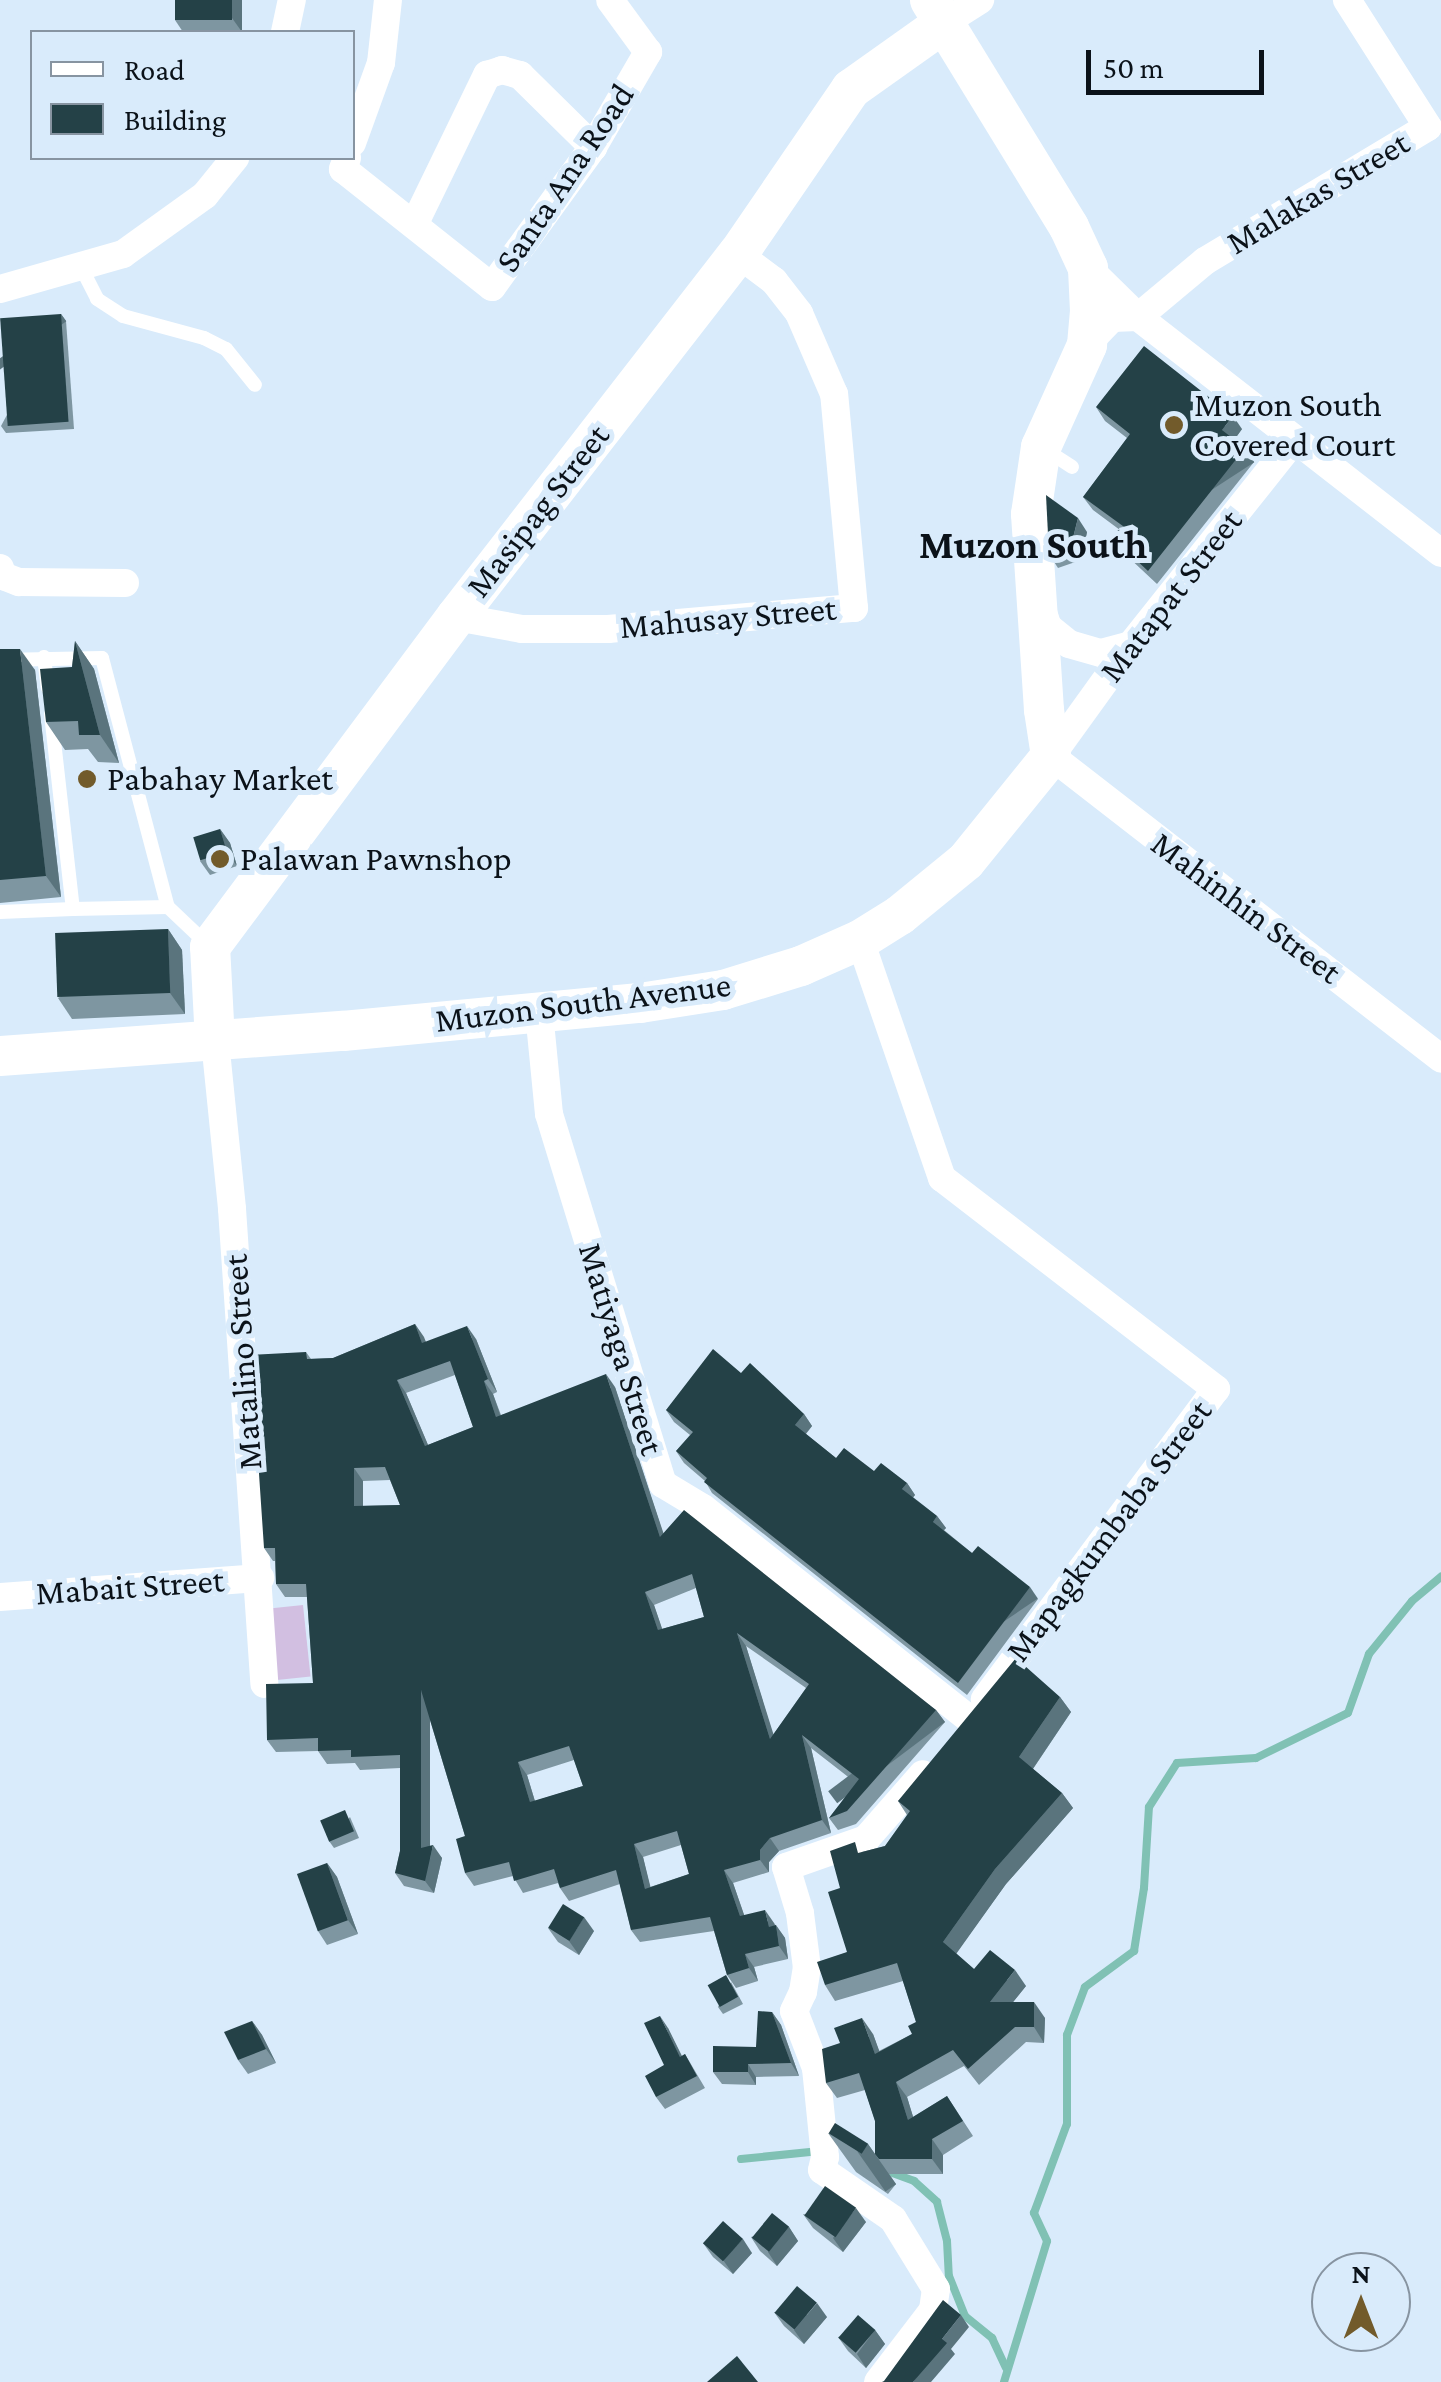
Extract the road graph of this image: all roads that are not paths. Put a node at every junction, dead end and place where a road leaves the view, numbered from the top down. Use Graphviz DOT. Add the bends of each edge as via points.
graph roads {
  1 [pos="292,0"];
  2 [pos="388,0"];
  3 [pos="610,0"];
  4 [pos="980,0"];
  5 [pos="1346,0"];
  6 [pos="937,11"];
  7 [pos="285,30"];
  8 [pos="355,135"];
  9 [pos="594,148"];
  10 [pos="233,160"];
  11 [pos="346,160"];
  12 [pos="415,223"];
  13 [pos="738,254"];
  14 [pos="80,265"];
  15 [pos="1088,268"];
  16 [pos="0,289"];
  17 [pos="1138,317"];
  18 [pos="1088,343"];
  19 [pos="255,385"];
  20 [pos="1294,440"];
  21 [pos="1441,552"];
  22 [pos="0,568"];
  23 [pos="125,583"];
  24 [pos="1036,592"];
  25 [pos="456,617"];
  26 [pos="1130,645"];
  27 [pos="44,658"];
  28 [pos="0,660"];
  29 [pos="1052,756"];
  30 [pos="168,907"];
  31 [pos="73,909"];
  32 [pos="0,912"];
  33 [pos="860,940"];
  34 [pos="210,947"];
  35 [pos="539,1012"];
  36 [pos="216,1041"];
  37 [pos="0,1056"];
  38 [pos="1441,1060"];
  39 [pos="260,1578"];
  40 [pos="0,1596"];
  41 [pos="264,1684"];
  42 [pos="970,1720"];
  43 [pos="878,2382"];
  1 -- 7 [label="street"];
  2 -- 8 [label="street" via="381,64"];
  3 -- 9 [label="street, Santa Ana Road" via="648,52"];
  4 -- 6 [label="street"];
  5 -- 17 [label="street, Malakas Street" via="1428,127 1206,261"];
  6 -- 13 [label="street, Masipag Street" via="851,88"];
  6 -- 15 [label="street" via="1034,166"];
  9 -- 12 [label="street, Santa Ana Road" via="492,287"];
  9 -- 12 [label="street" via="520,75 487,75"];
  10 -- 14 [label="street" via="205,196 122,254"];
  11 -- 12 [label="street, Santa Ana Road" via="343,170"];
  13 -- 25 [label="street, Masipag Street"];
  13 -- 25 [label="street, Mahusay Street" via="799,313 834,394 854,608 608,629 522,629"];
  14 -- 16 [label="street"];
  14 -- 19 [label="lane" via="97,299 122,316 226,349"];
  15 -- 17 [label="street"];
  15 -- 18 [label="street"];
  17 -- 18 [label="street" via="1112,318"];
  17 -- 20 [label="street"];
  18 -- 24 [label="street" via="1057,457 1031,514"];
  20 -- 21 [label="street"];
  20 -- 26 [label="street, Matapat Street"];
  22 -- 23 [label="street" via="18,582"];
  24 -- 26 [label="street" via="1048,627 1068,644 1101,654"];
  24 -- 29 [label="street"];
  25 -- 34 [label="street, Masipag Street"];
  26 -- 29 [label="street, Matapat Street"];
  27 -- 28 [label="lane"];
  27 -- 30 [label="lane" via="102,658"];
  27 -- 31 [label="lane"];
  29 -- 33 [label="street, Muzon South Avenue" via="966,861"];
  29 -- 38 [label="street, Mahinhin Street"];
  30 -- 31 [label="lane"];
  30 -- 34 [label="lane"];
  31 -- 32 [label="lane"];
  33 -- 35 [label="street, Muzon South Avenue" via="723,990"];
  33 -- 42 [label="street, Mapagkumbaba Street" via="942,1178 1216,1389"];
  34 -- 36 [label="street"];
  35 -- 36 [label="street, Muzon South Avenue"];
  35 -- 42 [label="street, Matiyaga Street" via="549,1114 663,1484 703,1508"];
  36 -- 37 [label="street, Muzon South Avenue"];
  36 -- 39 [label="street, Matalino Street"];
  39 -- 40 [label="street, Mabait Street"];
  39 -- 41 [label="street, Matalino Street"];
  42 -- 43 [label="street" via="866,1839 786,1868 807,1968 794,2007 816,2068 823,2157 893,2220 936,2289 933,2310"];
}
